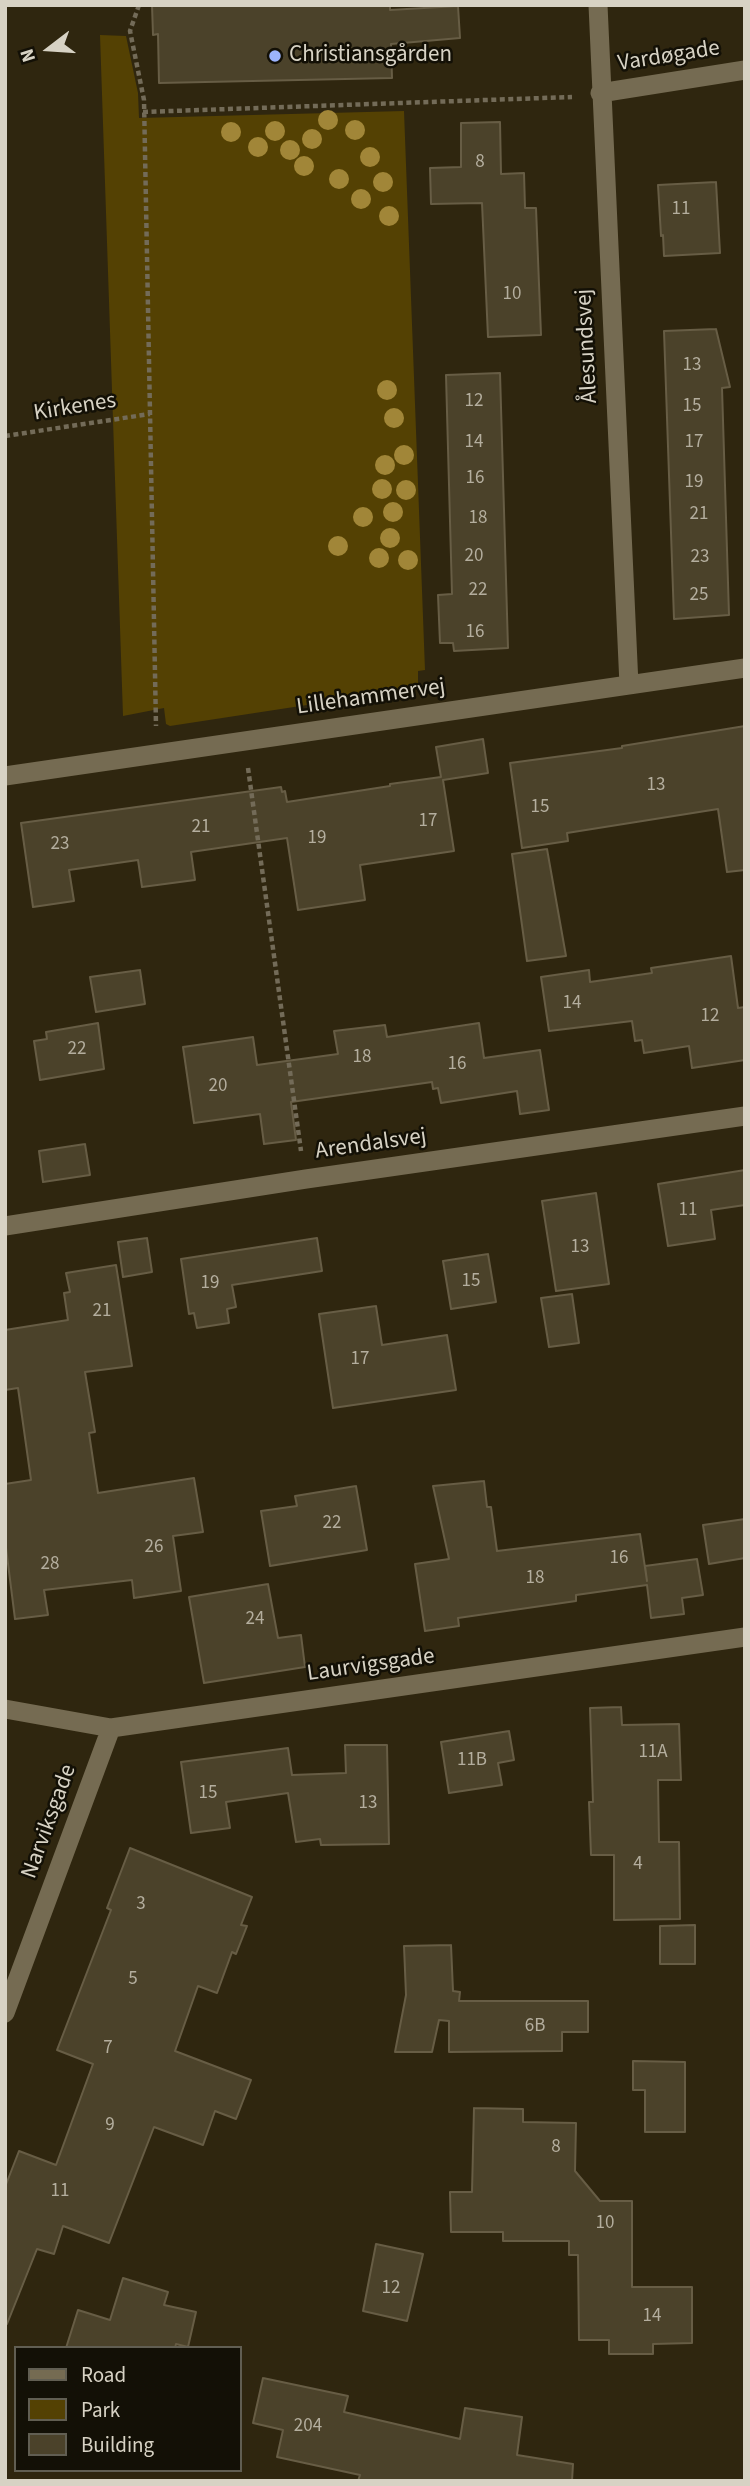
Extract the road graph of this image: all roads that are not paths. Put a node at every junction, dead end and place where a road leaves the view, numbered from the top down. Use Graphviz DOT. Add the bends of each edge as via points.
graph roads {
  1 [pos="598,5"];
  2 [pos="745,70"];
  3 [pos="600,93"];
  4 [pos="745,668"];
  5 [pos="629,685"];
  6 [pos="5,776"];
  7 [pos="745,1116"];
  8 [pos="5,1226"];
  9 [pos="745,1637"];
  10 [pos="5,1709"];
  11 [pos="111,1728"];
  12 [pos="5,2013"];
  1 -- 3 [label="street, Ålesundsvej"];
  2 -- 3 [label="street, Vardøgade"];
  3 -- 5 [label="street, Ålesundsvej"];
  4 -- 5 [label="street, Lillehammervej"];
  5 -- 6 [label="street, Lillehammervej"];
  7 -- 8 [label="street, Arendalsvej"];
  9 -- 11 [label="street, Laurvigsgade"];
  10 -- 11 [label="street, Laurvigsgade"];
  11 -- 12 [label="street, Narviksgade"];
}
